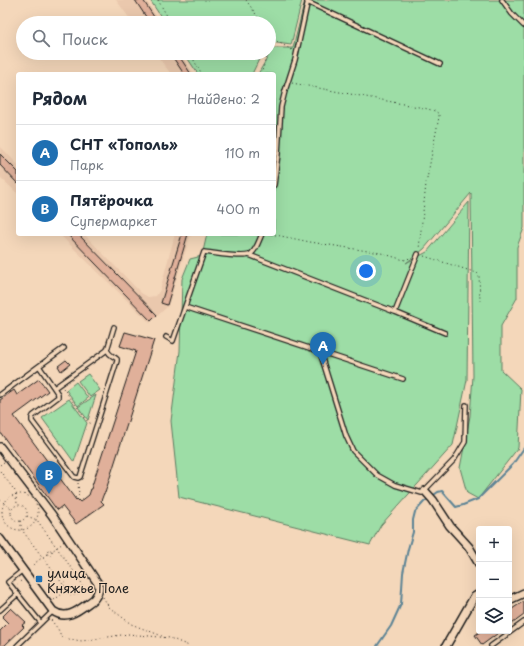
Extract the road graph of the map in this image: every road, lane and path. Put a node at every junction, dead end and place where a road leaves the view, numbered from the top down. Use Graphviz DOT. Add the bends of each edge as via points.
graph roads {
  1 [pos="158,0"];
  2 [pos="246,0"];
  3 [pos="502,0"];
  4 [pos="308,1"];
  5 [pos="167,16"];
  6 [pos="257,16"];
  7 [pos="524,26"];
  8 [pos="276,40"];
  9 [pos="297,52"];
  10 [pos="194,60"];
  11 [pos="265,60"];
  12 [pos="440,64"];
  13 [pos="201,72"];
  14 [pos="261,72"];
  15 [pos="288,82"];
  16 [pos="276,170"];
  17 [pos="276,235"];
  18 [pos="261,236"];
  19 [pos="418,254"];
  20 [pos="249,255"];
  21 [pos="480,301"];
  22 [pos="185,307"];
  23 [pos="394,312"];
  24 [pos="114,327"];
  25 [pos="445,333"];
  26 [pos="166,337"];
  27 [pos="64,348"];
  28 [pos="107,350"];
  29 [pos="320,352"];
  30 [pos="39,366"];
  31 [pos="403,379"];
  32 [pos="59,384"];
  33 [pos="54,388"];
  34 [pos="0,395"];
  35 [pos="466,405"];
  36 [pos="96,426"];
  37 [pos="0,447"];
  38 [pos="0,471"];
  39 [pos="78,478"];
  40 [pos="16,495"];
  41 [pos="428,495"];
  42 [pos="75,498"];
  43 [pos="0,500"];
  44 [pos="5,504"];
  45 [pos="18,504"];
  46 [pos="12,508"];
  47 [pos="27,516"];
  48 [pos="37,520"];
  49 [pos="20,521"];
  50 [pos="22,530"];
  51 [pos="0,539"];
  52 [pos="68,539"];
  53 [pos="57,548"];
  54 [pos="52,551"];
  55 [pos="47,554"];
  56 [pos="42,558"];
  57 [pos="478,562"];
  58 [pos="34,565"];
  59 [pos="23,570"];
  60 [pos="80,580"];
  61 [pos="64,587"];
  62 [pos="66,591"];
  63 [pos="524,593"];
  64 [pos="18,594"];
  65 [pos="102,595"];
  66 [pos="476,596"];
  67 [pos="512,599"];
  68 [pos="48,604"];
  69 [pos="0,610"];
  70 [pos="51,614"];
  71 [pos="524,622"];
  72 [pos="41,623"];
  73 [pos="164,637"];
  74 [pos="17,646"];
  75 [pos="189,646"];
  76 [pos="446,646"];
  77 [pos="491,646"];
  1 -- 5 [label="path"];
  2 -- 6 [label="path"];
  3 -- 7 [label="lane"];
  4 -- 9 [label="lane"];
  4 -- 12 [label="lane"];
  8 -- 9 [label="path"];
  9 -- 15 [label="lane"];
  10 -- 13 [label="path"];
  11 -- 14 [label="path"];
  15 -- 16 [label="lane" via="281,107"];
  15 -- 19 [label="path" via="424,108 439,114 426,184"];
  17 -- 19 [label="path" via="381,253 404,260"];
  18 -- 20 [label="lane"];
  19 -- 21 [label="path" via="476,273 480,281"];
  19 -- 23 [label="lane"];
  20 -- 22 [label="lane" via="204,252"];
  20 -- 23 [label="lane"];
  22 -- 26 [label="lane" via="173,341"];
  22 -- 29 [label="lane"];
  23 -- 25 [label="lane"];
  24 -- 28 [label="lane"];
  27 -- 30 [label="lane"];
  28 -- 32 [label="lane"];
  28 -- 36 [label="lane" via="117,360"];
  29 -- 31 [label="lane"];
  29 -- 41 [label="lane" via="353,451 377,475 395,485"];
  30 -- 33 [label="lane"];
  30 -- 34 [label="lane"];
  32 -- 33 [label="lane"];
  32 -- 36 [label="path" via="88,422"];
  33 -- 39 [label="lane" via="58,397 32,420 74,477"];
  35 -- 41 [label="lane" via="465,442"];
  36 -- 39 [label="lane"];
  37 -- 52 [label="street"];
  38 -- 40 [label="path"];
  39 -- 42 [label="path" via="79,495"];
  40 -- 44 [label="path"];
  40 -- 45 [label="path"];
  40 -- 48 [label="path" via="22,494 33,499 38,510"];
  41 -- 57 [label="street"];
  43 -- 44 [label="path"];
  44 -- 46 [label="path"];
  44 -- 50 [label="path" via="2,513 6,523 16,530"];
  45 -- 46 [label="path"];
  45 -- 47 [label="path" via="25,507"];
  46 -- 49 [label="path" via="12,517"];
  47 -- 48 [label="path"];
  47 -- 49 [label="path"];
  48 -- 50 [label="path" via="32,526"];
  48 -- 53 [label="path"];
  49 -- 50 [label="path"];
  50 -- 56 [label="path"];
  51 -- 59 [label="street"];
  52 -- 53 [label="path"];
  52 -- 70 [label="street" via="99,585 99,590 94,599 68,616"];
  53 -- 54 [label="path"];
  53 -- 60 [label="path"];
  54 -- 55 [label="path" via="48,550"];
  54 -- 55 [label="path" via="51,555"];
  55 -- 56 [label="path"];
  56 -- 58 [label="path"];
  56 -- 61 [label="path"];
  59 -- 64 [label="lane" via="8,582"];
  59 -- 68 [label="street"];
  60 -- 61 [label="path" via="75,577 69,578"];
  60 -- 62 [label="path" via="82,588 78,593 70,594"];
  61 -- 62 [label="path"];
  62 -- 68 [label="path"];
  63 -- 67 [label="street"];
  64 -- 69 [label="lane"];
  64 -- 72 [label="lane"];
  65 -- 73 [label="path" via="109,608 131,624"];
  66 -- 76 [label="street"];
  68 -- 70 [label="street"];
  70 -- 72 [label="lane"];
  70 -- 73 [label="path" via="62,638 82,641 128,634"];
  71 -- 77 [label="lane"];
  72 -- 74 [label="lane"];
  73 -- 75 [label="path"];
}
